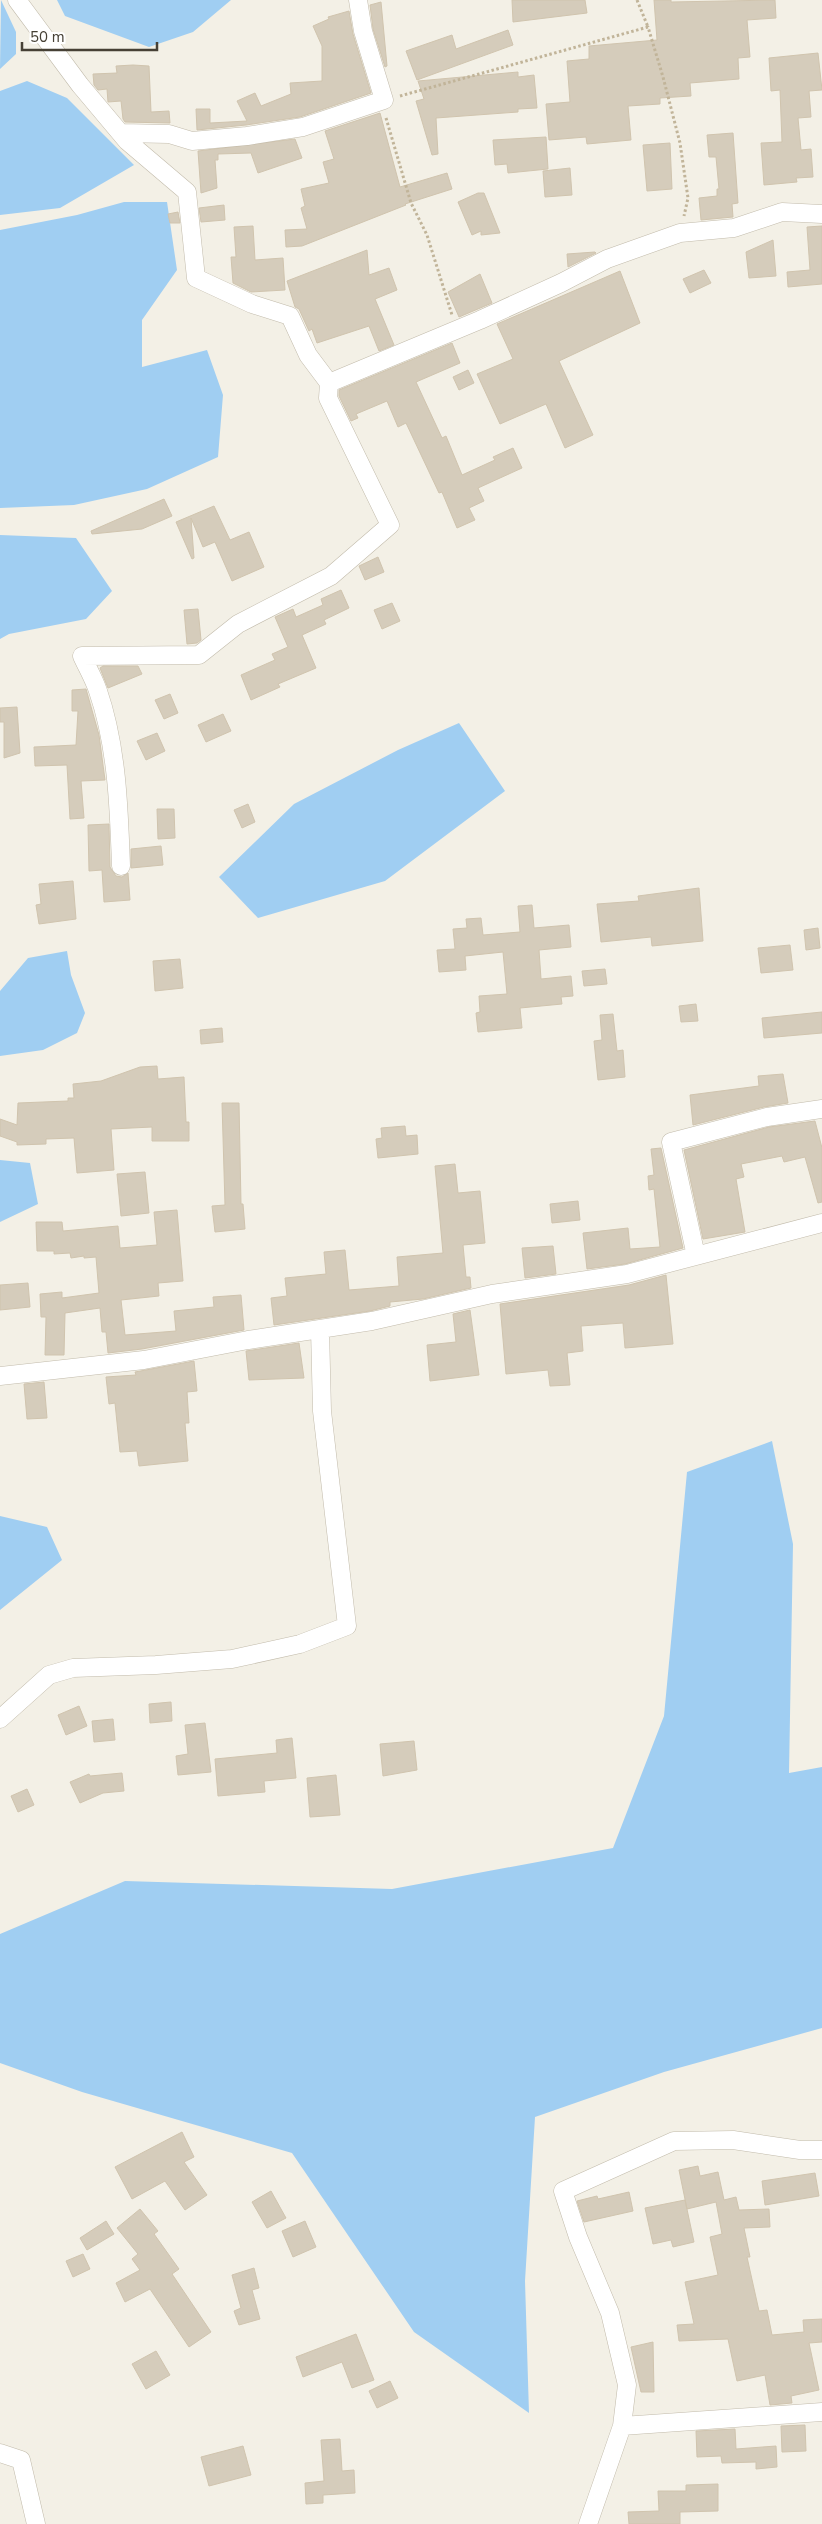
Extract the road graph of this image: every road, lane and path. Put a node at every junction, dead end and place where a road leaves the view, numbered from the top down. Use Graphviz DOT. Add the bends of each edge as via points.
graph roads {
  1 [pos="17,0"];
  2 [pos="358,0"];
  3 [pos="637,0"];
  4 [pos="648,28"];
  5 [pos="384,100"];
  6 [pos="121,133"];
  7 [pos="822,214"];
  8 [pos="680,233"];
  9 [pos="459,329"];
  10 [pos="329,383"];
  11 [pos="121,866"];
  12 [pos="822,1109"];
  13 [pos="822,1223"];
  14 [pos="696,1256"];
  15 [pos="320,1329"];
  16 [pos="0,1376"];
  17 [pos="0,1719"];
  18 [pos="822,2150"];
  19 [pos="822,2412"];
  20 [pos="622,2426"];
  21 [pos="0,2453"];
  22 [pos="36,2524"];
  23 [pos="588,2524"];
  1 -- 6 [label="street"];
  2 -- 5 [label="street" via="363,31"];
  3 -- 4 [label="path"];
  4 -- 5 [label="path"];
  4 -- 8 [label="path" via="680,143 688,198"];
  5 -- 6 [label="street" via="303,127 246,136 192,140 169,134"];
  5 -- 9 [label="path" via="385,114 411,203 427,234 449,309"];
  6 -- 10 [label="street" via="187,192 196,278 252,304 290,316 308,356"];
  7 -- 8 [label="street" via="782,212 734,228"];
  8 -- 9 [label="street" via="607,259"];
  9 -- 10 [label="street"];
  10 -- 11 [label="street" via="328,398 390,525 331,576 238,624 199,655 82,656 98,690 109,733 120,815"];
  12 -- 14 [label="street" via="767,1117 671,1142"];
  13 -- 14 [label="street"];
  14 -- 15 [label="street" via="627,1274 492,1294 372,1321"];
  15 -- 16 [label="street" via="144,1360"];
  15 -- 17 [label="street" via="322,1412 348,1626 300,1644 232,1659 73,1668 49,1675"];
  18 -- 20 [label="street" via="732,2140 674,2141 564,2190 578,2237 612,2322 627,2385"];
  19 -- 20 [label="street"];
  20 -- 23 [label="street"];
  21 -- 22 [label="street" via="21,2460"];
}
